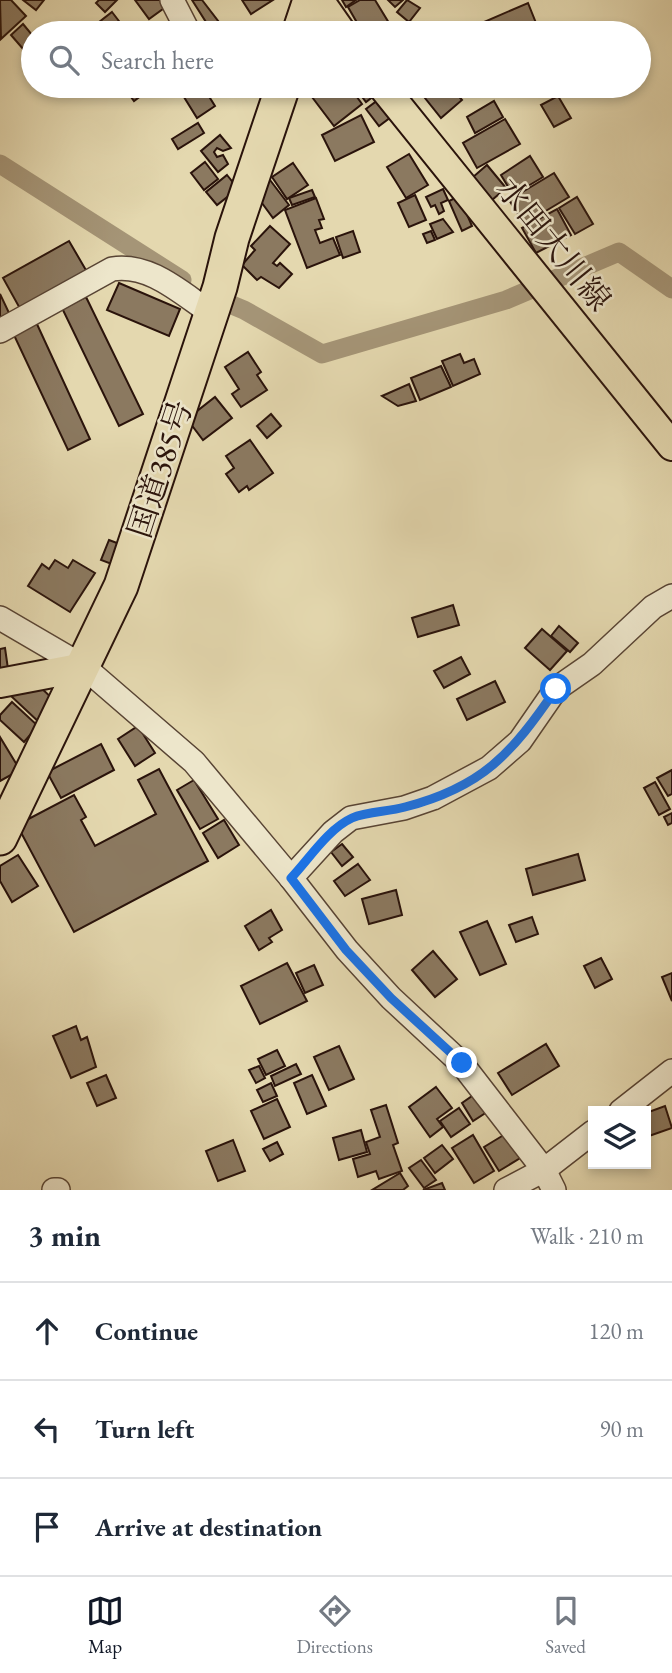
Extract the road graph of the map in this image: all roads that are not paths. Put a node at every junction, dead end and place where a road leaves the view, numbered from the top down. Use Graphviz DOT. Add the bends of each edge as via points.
graph roads {
  1 [pos="172,0"];
  2 [pos="310,0"];
  3 [pos="319,0"];
  4 [pos="183,21"];
  5 [pos="303,21"];
  6 [pos="334,21"];
  7 [pos="279,98"];
  8 [pos="393,98"];
  9 [pos="216,300"];
  10 [pos="0,331"];
  11 [pos="672,446"];
  12 [pos="663,601"];
  13 [pos="0,618"];
  14 [pos="91,650"];
  15 [pos="0,683"];
  16 [pos="0,838"];
  17 [pos="291,878"];
  18 [pos="672,1072"];
  19 [pos="628,1106"];
  20 [pos="588,1137"];
  21 [pos="549,1180"];
  22 [pos="506,1190"];
  1 -- 4 [label="street"];
  2 -- 5 [label="highway"];
  3 -- 6 [label="main road"];
  7 -- 9 [label="highway, 国道385号"];
  8 -- 11 [label="main road, 水田大川線"];
  9 -- 10 [label="street" via="126,267 112,269"];
  9 -- 14 [label="highway, 国道385号" via="121,586"];
  12 -- 17 [label="street" via="592,664 556,689 520,741 489,768 433,798 351,818"];
  13 -- 14 [label="street"];
  14 -- 15 [label="main road"];
  14 -- 16 [label="highway, 国道385号"];
  14 -- 17 [label="street" via="194,762"];
  17 -- 21 [label="street" via="346,950 462,1063"];
  18 -- 19 [label="street"];
  20 -- 21 [label="street"];
  21 -- 22 [label="street"];
}
